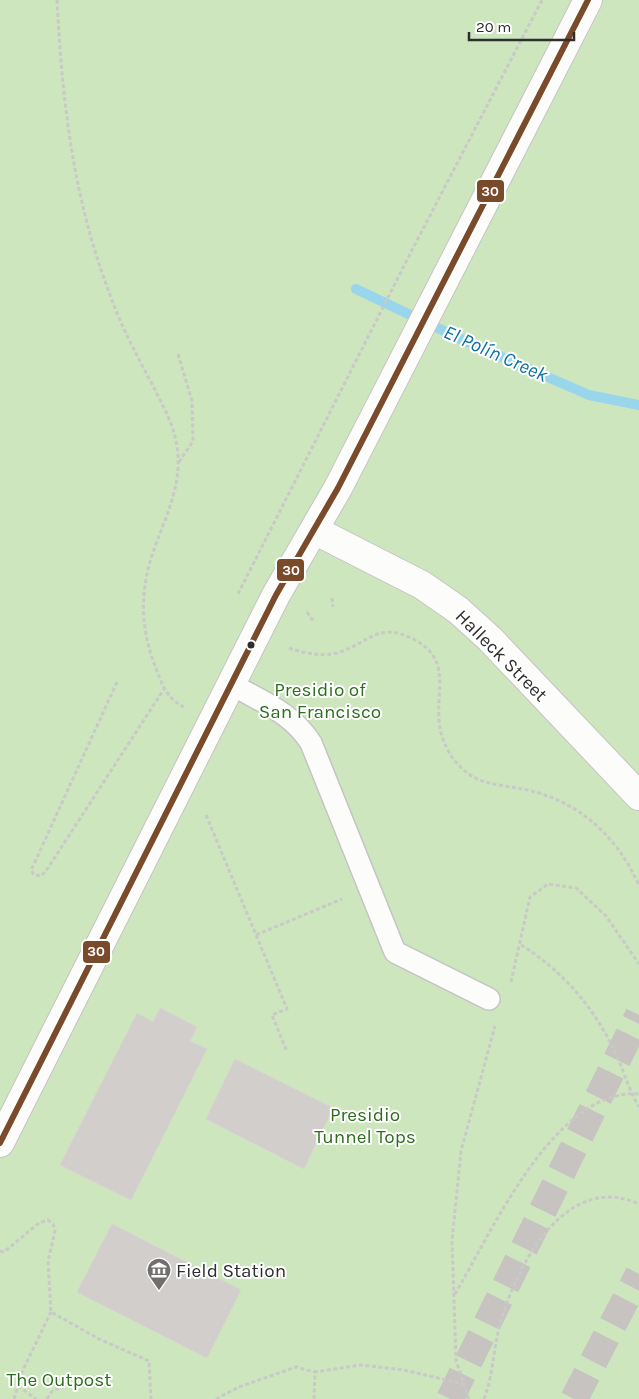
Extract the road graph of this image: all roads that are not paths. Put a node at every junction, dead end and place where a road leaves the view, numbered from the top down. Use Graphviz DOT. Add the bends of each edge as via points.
graph roads {
  1 [pos="588,0"];
  2 [pos="314,530"];
  3 [pos="231,684"];
  4 [pos="639,796"];
  5 [pos="489,999"];
  6 [pos="0,1143"];
  1 -- 2 [label="street"];
  2 -- 3 [label="street"];
  2 -- 4 [label="street, Halleck Street" via="422,585 458,610"];
  3 -- 5 [label="lane" via="291,717 302,728 311,743 395,952"];
  3 -- 6 [label="street"];
}
